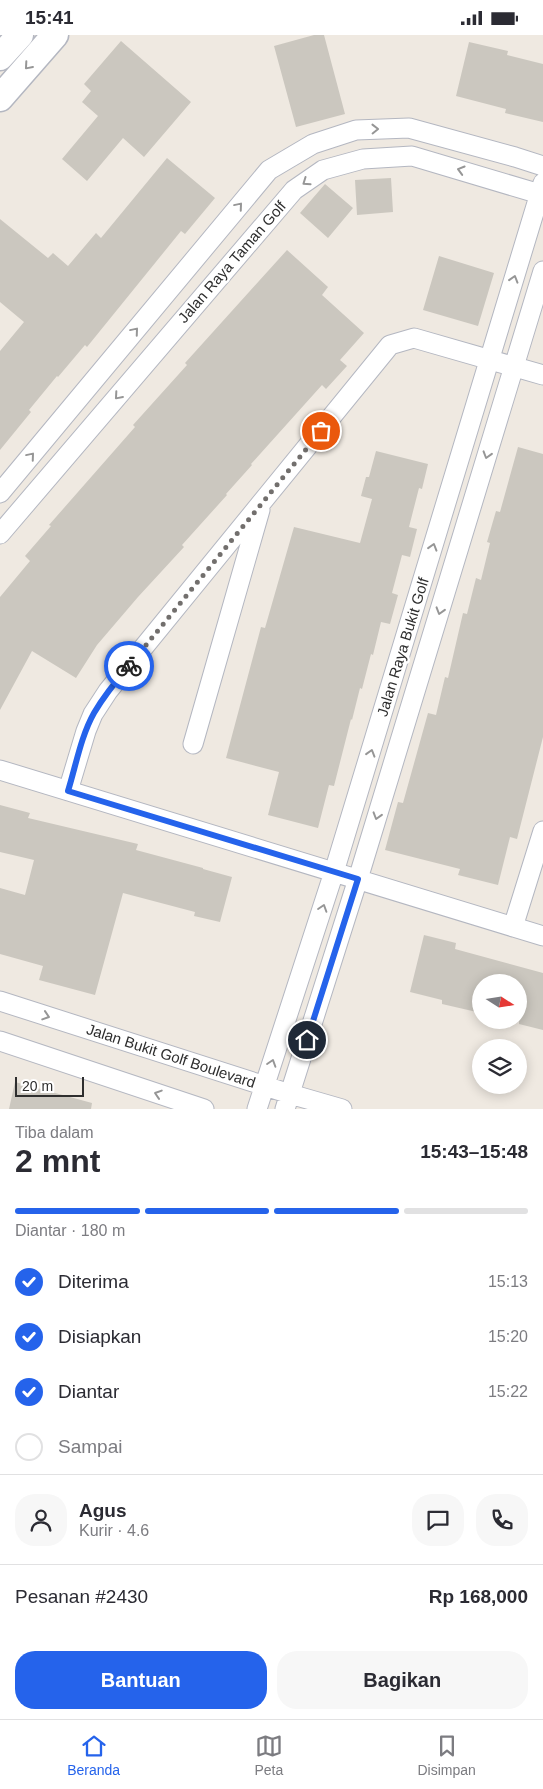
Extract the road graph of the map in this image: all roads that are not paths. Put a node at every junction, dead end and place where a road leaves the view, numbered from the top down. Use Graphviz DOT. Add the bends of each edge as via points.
graph roads {
  1 [pos="20,35"];
  2 [pos="55,35"];
  3 [pos="0,57"];
  4 [pos="0,98"];
  5 [pos="543,166"];
  6 [pos="542,190"];
  7 [pos="543,271"];
  8 [pos="490,360"];
  9 [pos="514,367"];
  10 [pos="543,375"];
  11 [pos="0,493"];
  12 [pos="263,501"];
  13 [pos="0,534"];
  14 [pos="193,744"];
  15 [pos="0,770"];
  16 [pos="68,791"];
  17 [pos="543,831"];
  18 [pos="334,872"];
  19 [pos="358,879"];
  20 [pos="513,927"];
  21 [pos="543,936"];
  22 [pos="0,1001"];
  23 [pos="0,1041"];
  24 [pos="265,1086"];
  25 [pos="288,1101"];
  26 [pos="204,1109"];
  27 [pos="257,1109"];
  28 [pos="342,1109"];
  1 -- 3 [label="street"];
  2 -- 4 [label="street, one-way"];
  11 -- 5 [label="street, Jalan Raya Taman Golf, one-way" via="269,170 313,144 356,130 409,129"];
  8 -- 6 [label="street, Jalan Raya Bukit Golf, one-way"];
  6 -- 13 [label="street, Jalan Raya Taman Golf, one-way" via="412,156 363,159 323,170 294,190"];
  7 -- 9 [label="street, Jalan Raya Bukit Golf"];
  8 -- 9 [label="street"];
  8 -- 12 [label="street" via="414,338 390,345"];
  18 -- 8 [label="street, Jalan Raya Bukit Golf, one-way"];
  9 -- 10 [label="street"];
  9 -- 19 [label="street, Jalan Raya Bukit Golf, one-way"];
  12 -- 14 [label="street"];
  12 -- 16 [label="street" via="108,691 86,731"];
  15 -- 16 [label="street"];
  16 -- 18 [label="street"];
  17 -- 20 [label="street"];
  18 -- 19 [label="street"];
  24 -- 18 [label="street, Jalan Raya Bukit Golf, one-way"];
  19 -- 20 [label="street"];
  19 -- 25 [label="street, Jalan Raya Bukit Golf"];
  20 -- 21 [label="street"];
  22 -- 24 [label="street, Jalan Bukit Golf Boulevard, one-way"];
  26 -- 23 [label="street, one-way"];
  24 -- 25 [label="street, Jalan Bukit Golf Boulevard"];
  24 -- 27 [label="street, Jalan Raya Bukit Golf"];
  25 -- 28 [label="street, Jalan Bukit Golf Boulevard"];
}
